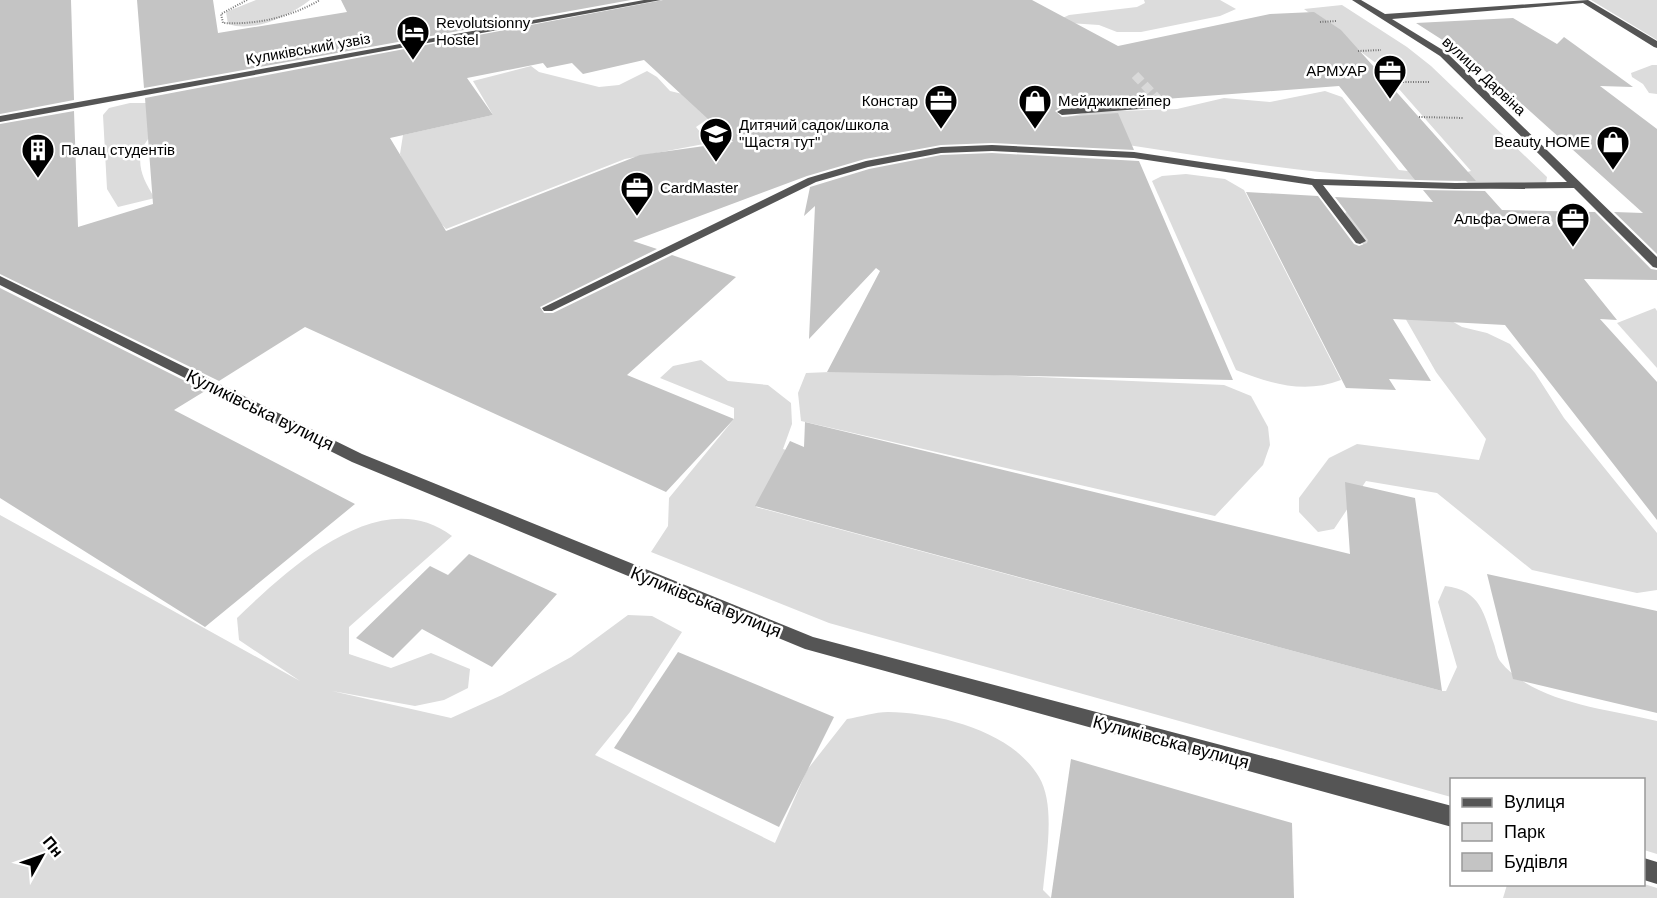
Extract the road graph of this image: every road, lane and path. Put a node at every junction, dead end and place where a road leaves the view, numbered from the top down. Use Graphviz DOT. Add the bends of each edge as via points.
graph roads {
  1 [pos="247,0"];
  2 [pos="320,0"];
  3 [pos="657,0"];
  4 [pos="1356,0"];
  5 [pos="1583,1"];
  6 [pos="1383,17"];
  7 [pos="1657,45"];
  8 [pos="1388,82"];
  9 [pos="1436,82"];
  10 [pos="1158,99"];
  11 [pos="1062,112"];
  12 [pos="1419,117"];
  13 [pos="1464,118"];
  14 [pos="0,119"];
  15 [pos="1315,182"];
  16 [pos="1574,185"];
  17 [pos="1360,241"];
  18 [pos="1657,264"];
  19 [pos="0,280"];
  20 [pos="548,308"];
  21 [pos="1450,816"];
  1 -- 2 [label="path" via="221,14 223,23 293,15"];
  3 -- 14 [label="street, Куликівський узвіз"];
  4 -- 6 [label="street, вулиця Дарвіна"];
  5 -- 6 [label="street"];
  5 -- 7 [label="street"];
  6 -- 16 [label="street, вулиця Дарвіна" via="1443,54"];
  8 -- 9 [label="path"];
  10 -- 11 [label="street" via="1163,105"];
  12 -- 13 [label="path"];
  15 -- 16 [label="street"];
  15 -- 17 [label="street"];
  15 -- 20 [label="street" via="1134,155 992,148 904,155 812,180"];
  16 -- 18 [label="street, вулиця Дарвіна"];
  19 -- 21 [label="street, Куликівська вулиця" via="357,458 811,645"];
}
